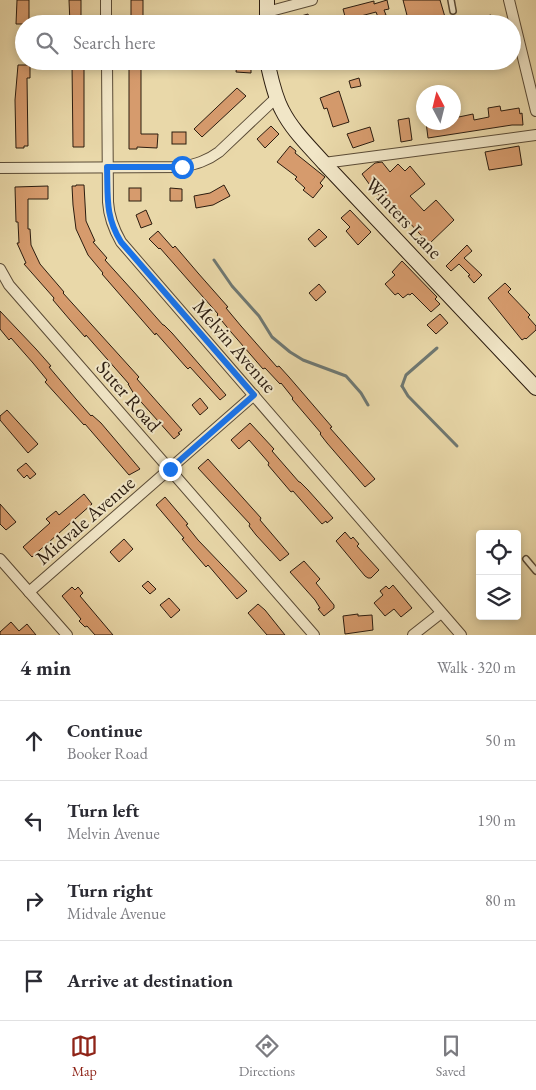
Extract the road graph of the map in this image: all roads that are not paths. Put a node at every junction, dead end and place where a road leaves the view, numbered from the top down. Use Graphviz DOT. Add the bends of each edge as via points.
graph roads {
  1 [pos="106,0"];
  2 [pos="312,0"];
  3 [pos="451,0"];
  4 [pos="509,0"];
  5 [pos="453,11"];
  6 [pos="267,12"];
  7 [pos="106,15"];
  8 [pos="513,15"];
  9 [pos="521,49"];
  10 [pos="106,70"];
  11 [pos="270,70"];
  12 [pos="276,98"];
  13 [pos="536,111"];
  14 [pos="536,135"];
  15 [pos="324,162"];
  16 [pos="107,167"];
  17 [pos="0,168"];
  18 [pos="0,269"];
  19 [pos="536,388"];
  20 [pos="254,395"];
  21 [pos="170,469"];
  22 [pos="0,559"];
  23 [pos="526,559"];
  24 [pos="536,571"];
  25 [pos="29,592"];
  26 [pos="441,613"];
  27 [pos="67,635"];
  28 [pos="314,635"];
  29 [pos="413,635"];
  30 [pos="461,635"];
  1 -- 7 [label="street"];
  2 -- 6 [label="street"];
  3 -- 5 [label="lane"];
  4 -- 8 [label="street"];
  9 -- 13 [label="street"];
  10 -- 16 [label="street, Melvin Avenue"];
  11 -- 12 [label="street, Winters Lane"];
  12 -- 15 [label="street, Winters Lane" via="296,131"];
  12 -- 16 [label="street" via="209,160 182,167"];
  14 -- 15 [label="street"];
  15 -- 19 [label="street, Winters Lane"];
  16 -- 17 [label="street"];
  16 -- 20 [label="street, Melvin Avenue" via="109,216 117,236"];
  18 -- 21 [label="street, Suter Road" via="9,285"];
  20 -- 21 [label="street, Midvale Avenue"];
  20 -- 26 [label="street, Melvin Avenue"];
  21 -- 25 [label="street, Midvale Avenue"];
  21 -- 28 [label="street, Suter Road"];
  22 -- 25 [label="street"];
  23 -- 24 [label="lane"];
  25 -- 27 [label="street"];
  26 -- 29 [label="street"];
  26 -- 30 [label="street, Melvin Avenue"];
}
